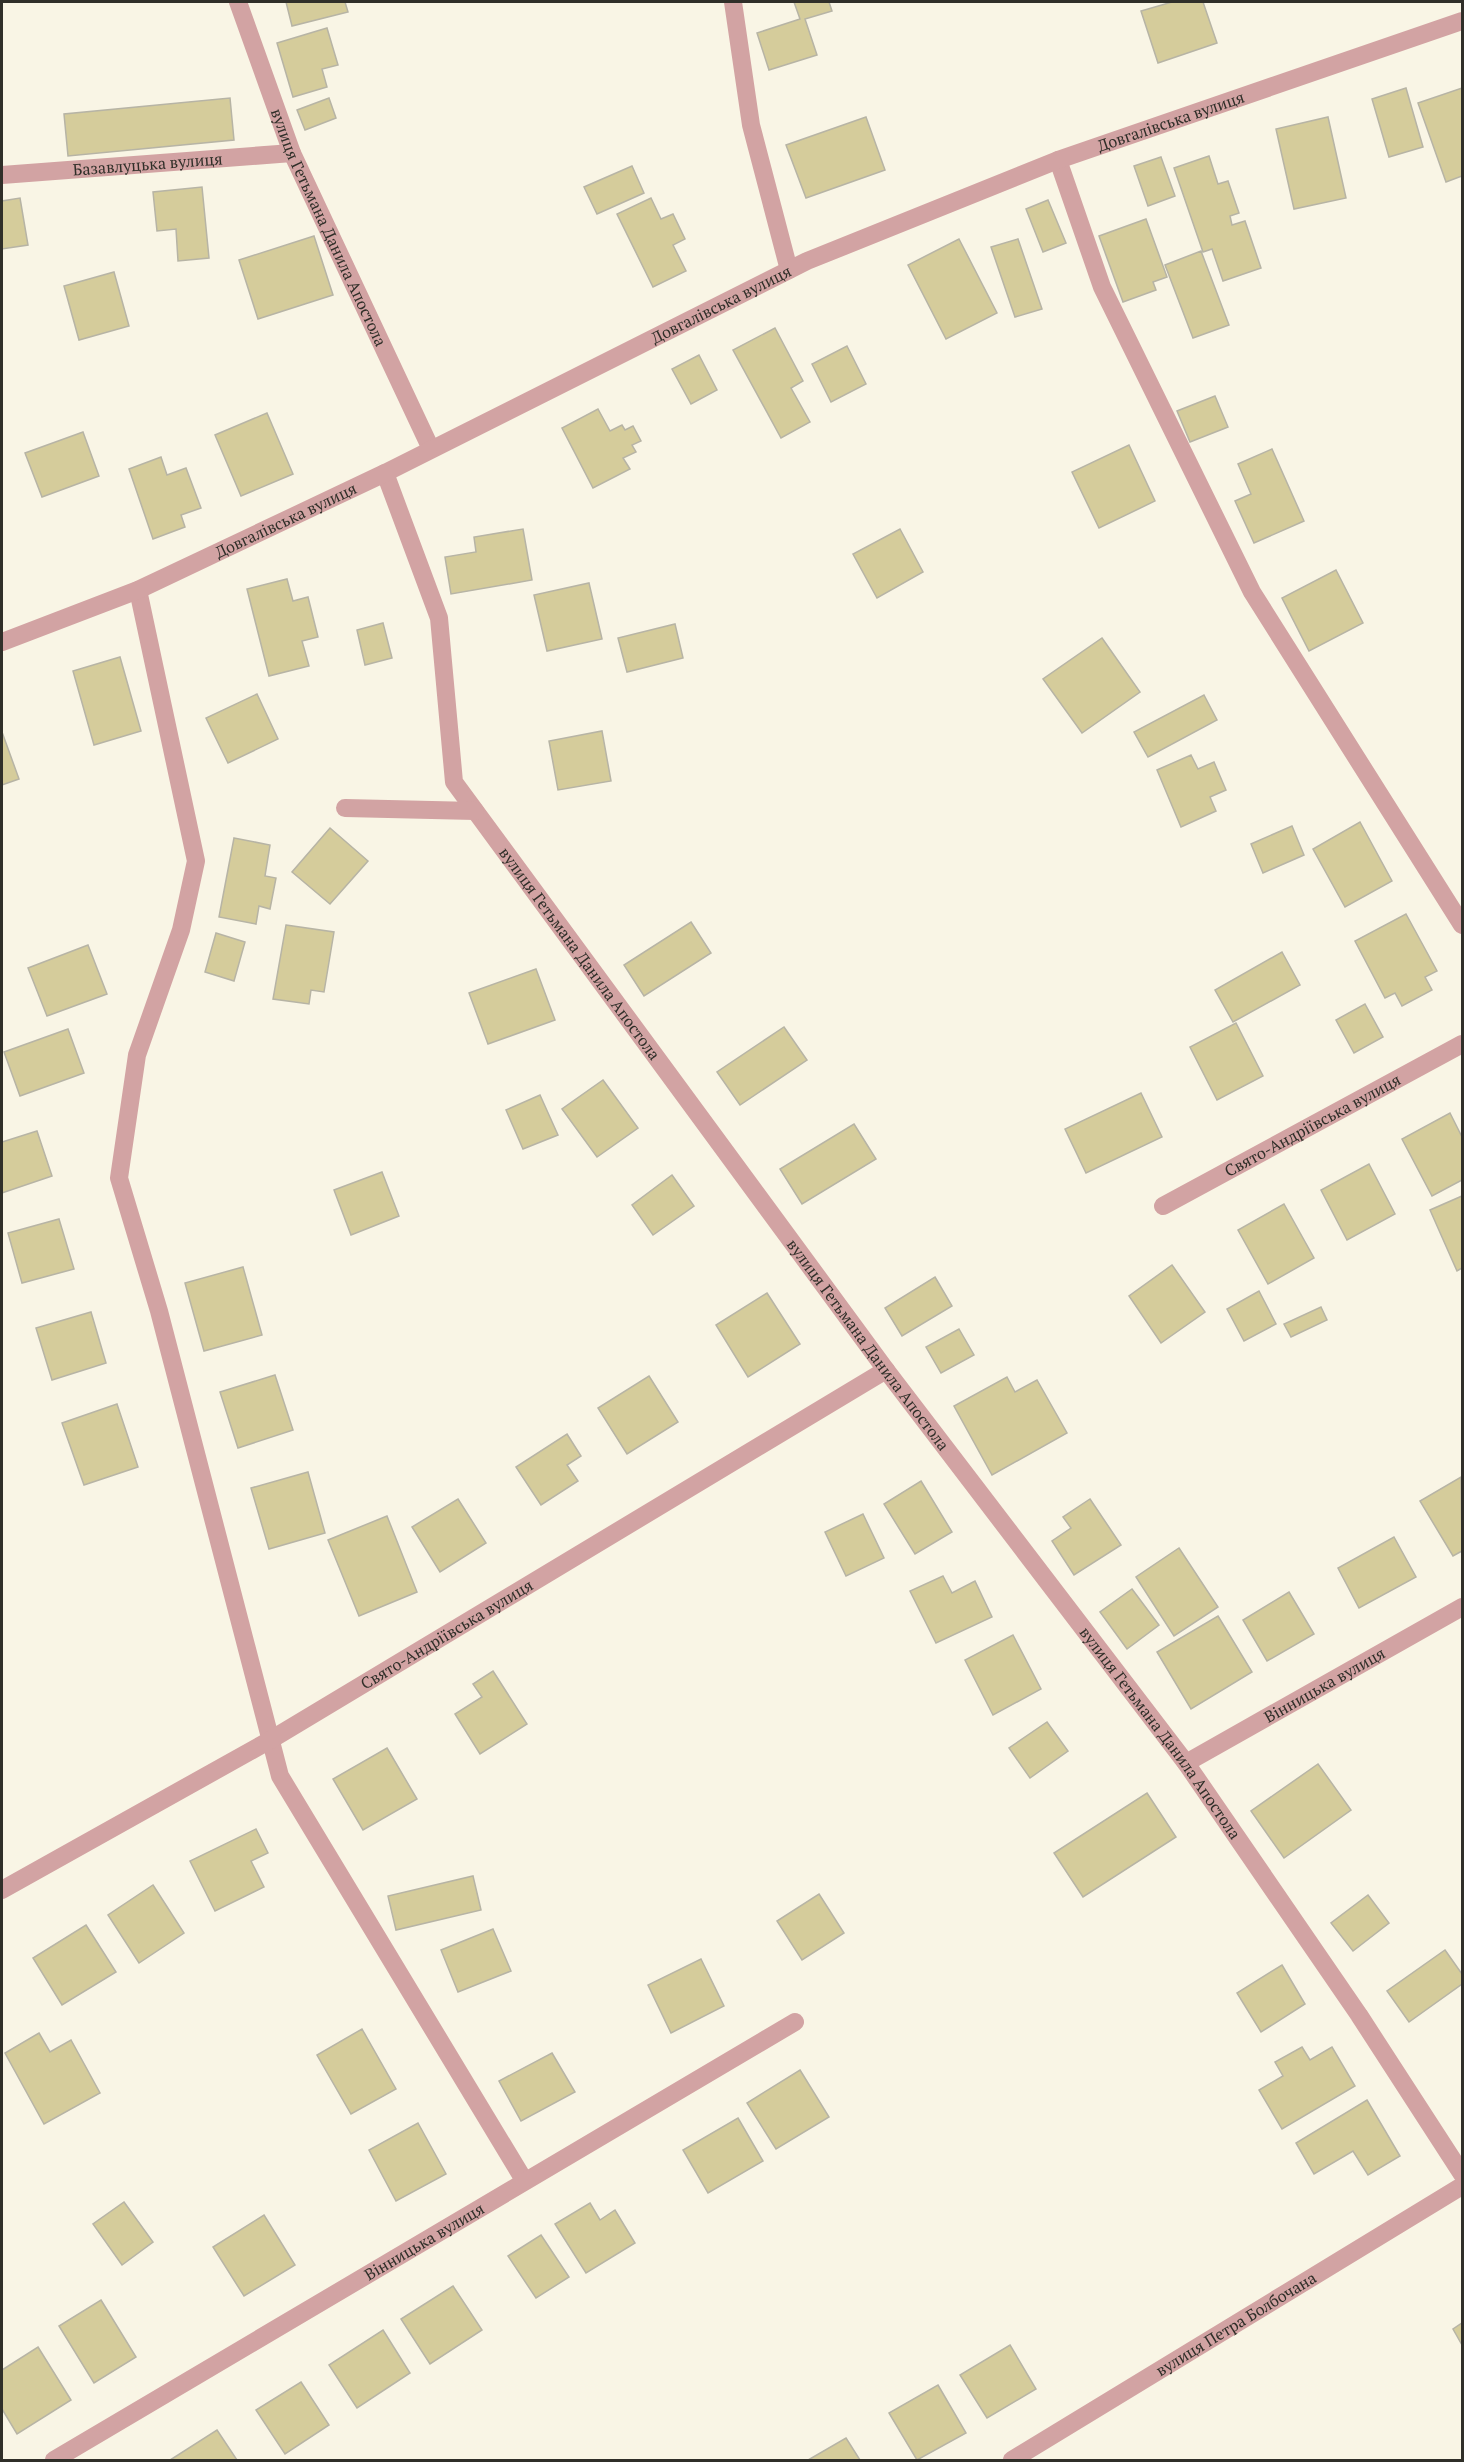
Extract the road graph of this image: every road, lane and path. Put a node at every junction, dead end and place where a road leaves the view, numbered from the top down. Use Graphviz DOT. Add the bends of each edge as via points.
graph roads {
  1 [pos="238,2"];
  2 [pos="733,2"];
  3 [pos="1462,21"];
  4 [pos="292,153"];
  5 [pos="1058,160"];
  6 [pos="2,175"];
  7 [pos="789,270"];
  8 [pos="431,449"];
  9 [pos="385,472"];
  10 [pos="138,590"];
  11 [pos="2,642"];
  12 [pos="345,808"];
  13 [pos="476,811"];
  14 [pos="1462,925"];
  15 [pos="1462,1044"];
  16 [pos="1162,1206"];
  17 [pos="886,1370"];
  18 [pos="1462,1607"];
  19 [pos="272,1738"];
  20 [pos="1186,1763"];
  21 [pos="2,1890"];
  22 [pos="795,2022"];
  23 [pos="1462,2174"];
  24 [pos="524,2180"];
  25 [pos="1462,2186"];
  26 [pos="54,2460"];
  27 [pos="1012,2460"];
  1 -- 4 [label="street, вулиця Гетьмана Данила Апостола"];
  2 -- 7 [label="street" via="751,124"];
  3 -- 5 [label="street, Довгалівська вулиця"];
  4 -- 6 [label="street, Базавлуцька вулиця"];
  4 -- 8 [label="street, вулиця Гетьмана Данила Апостола"];
  5 -- 7 [label="street, Довгалівська вулиця"];
  5 -- 14 [label="street" via="1102,287 1252,592"];
  7 -- 8 [label="street, Довгалівська вулиця"];
  8 -- 9 [label="street, Довгалівська вулиця"];
  9 -- 10 [label="street, Довгалівська вулиця"];
  9 -- 13 [label="street, вулиця Гетьмана Данила Апостола" via="439,618 454,782"];
  10 -- 11 [label="street, Довгалівська вулиця"];
  10 -- 19 [label="street" via="196,861 181,930 137,1055 119,1178 159,1311"];
  12 -- 13 [label="street"];
  13 -- 17 [label="street, вулиця Гетьмана Данила Апостола"];
  15 -- 16 [label="street, Свято-Андріївська вулиця"];
  17 -- 19 [label="street, Свято-Андріївська вулиця"];
  17 -- 20 [label="street, вулиця Гетьмана Данила Апостола"];
  18 -- 20 [label="street, Вінницька вулиця"];
  19 -- 21 [label="street, Свято-Андріївська вулиця"];
  19 -- 24 [label="street" via="280,1776"];
  20 -- 23 [label="street, вулиця Гетьмана Данила Апостола" via="1359,2015"];
  22 -- 24 [label="street, Вінницька вулиця"];
  24 -- 26 [label="street, Вінницька вулиця"];
  25 -- 27 [label="street, вулиця Петра Болбочана"];
}
